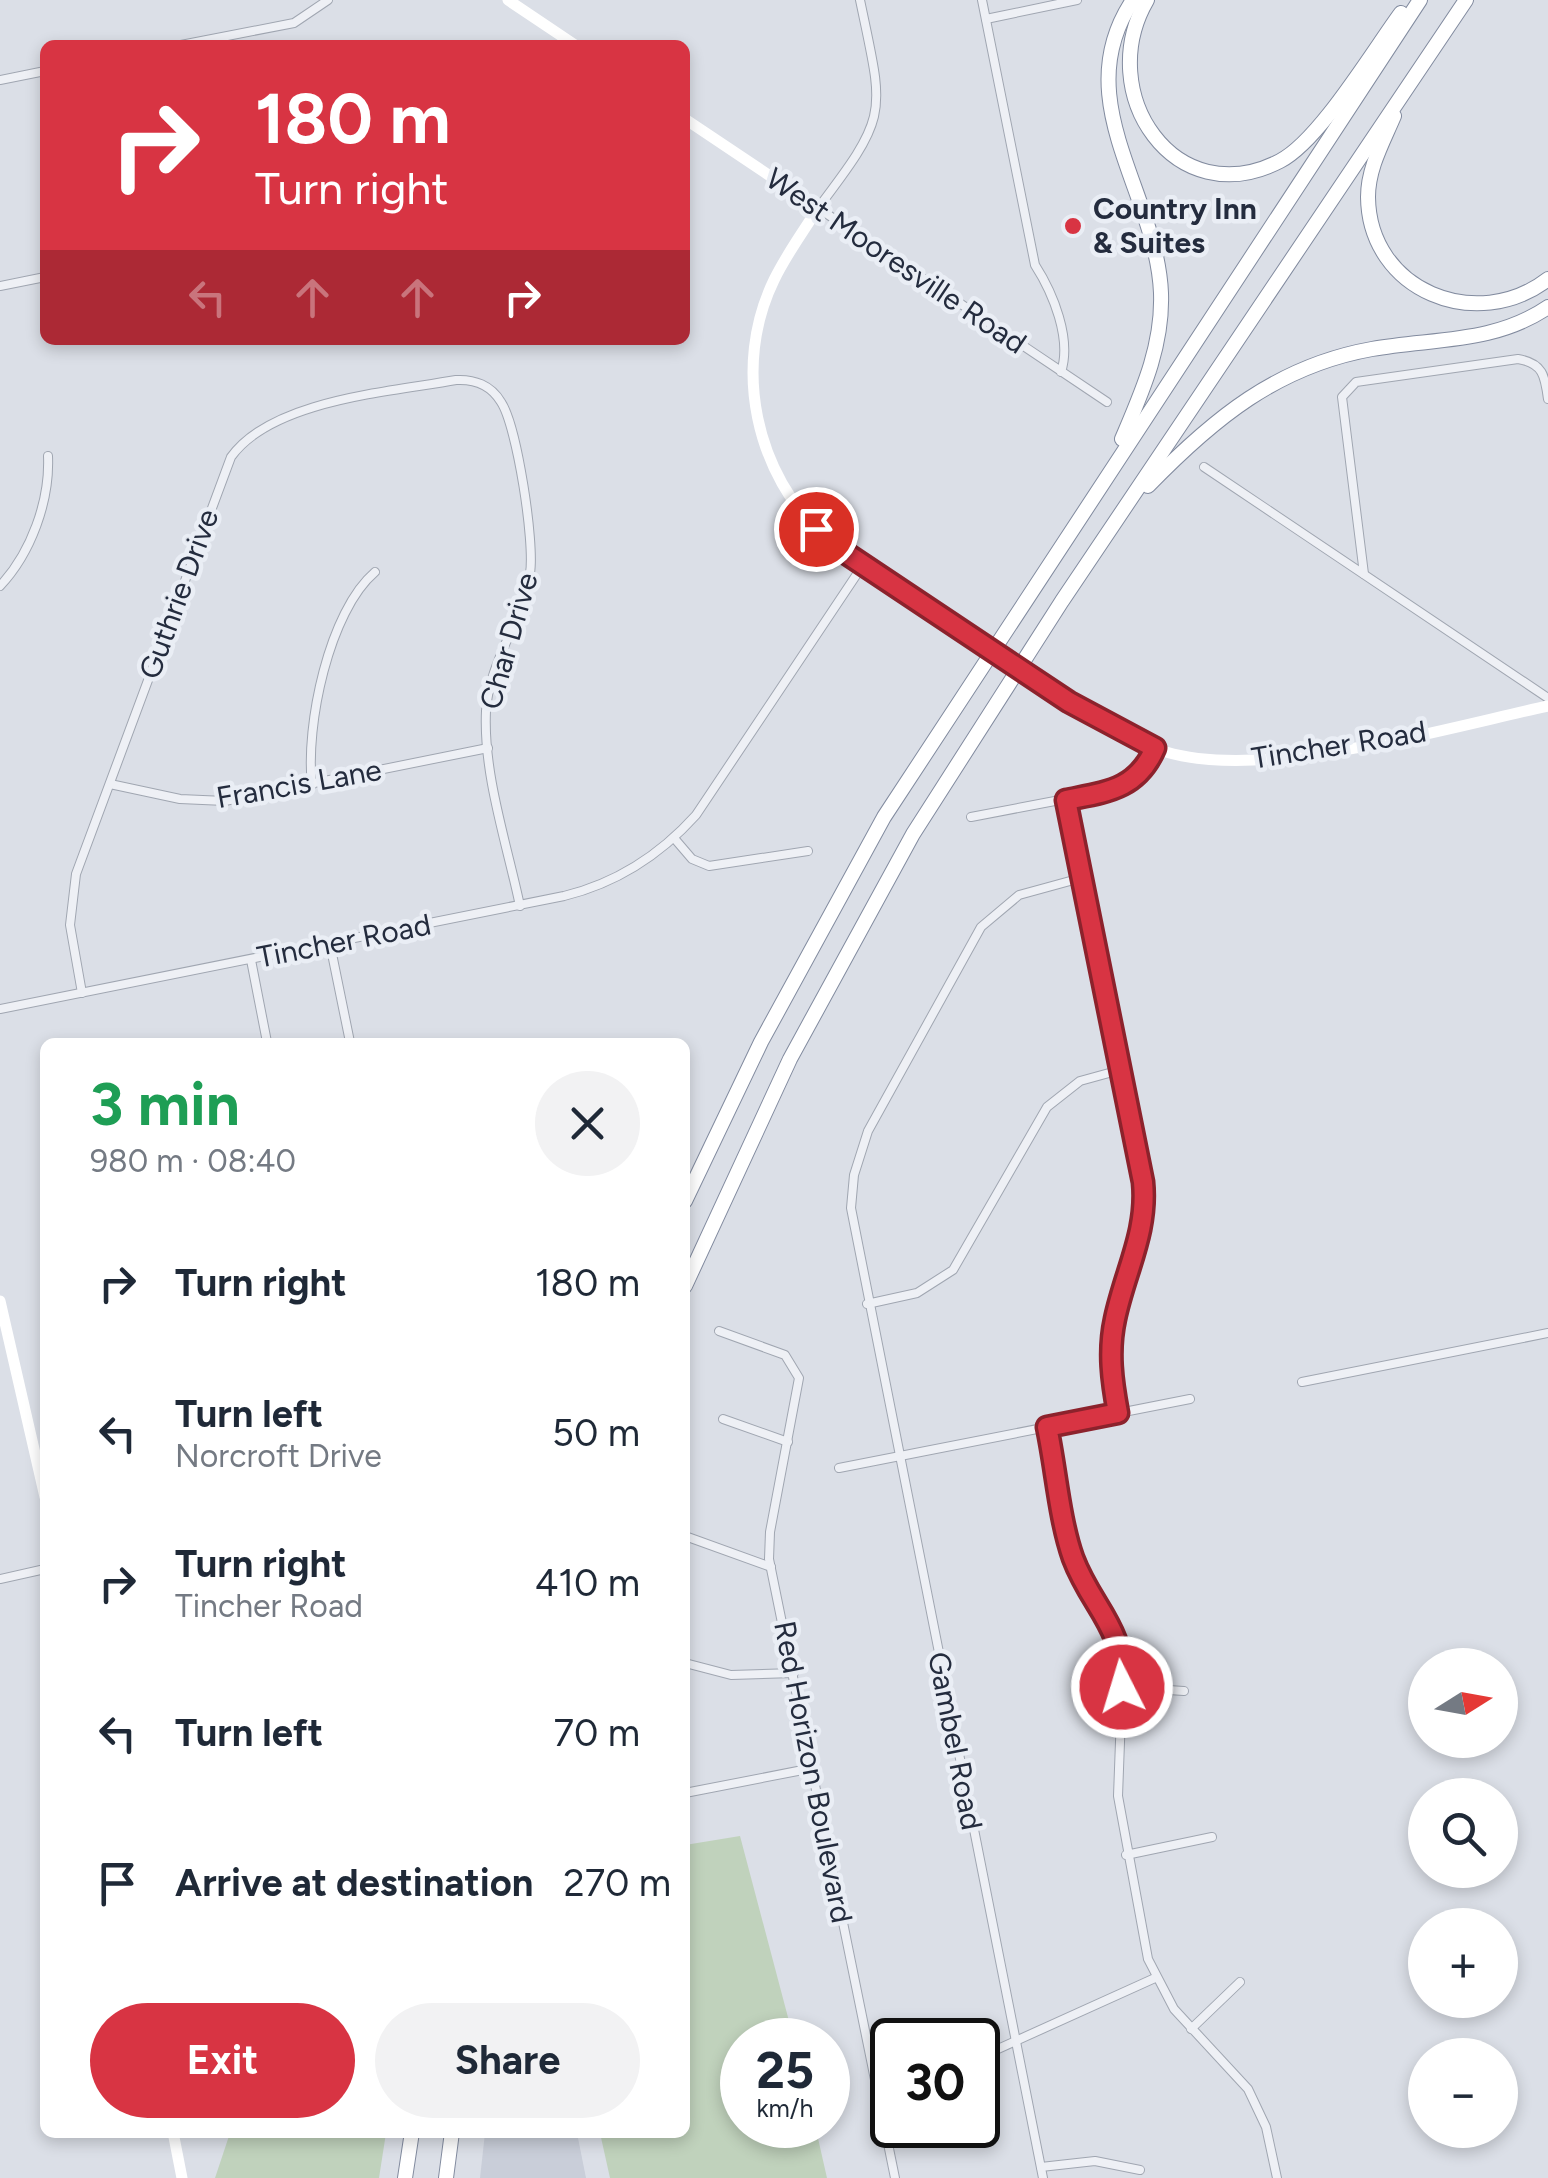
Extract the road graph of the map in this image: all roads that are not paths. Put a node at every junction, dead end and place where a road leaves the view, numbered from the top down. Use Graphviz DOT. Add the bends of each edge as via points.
graph roads {
  1 [pos="328,0"];
  2 [pos="860,0"];
  3 [pos="982,0"];
  4 [pos="1077,0"];
  5 [pos="1133,0"];
  6 [pos="1147,0"];
  7 [pos="1410,0"];
  8 [pos="1420,0"];
  9 [pos="1466,0"];
  10 [pos="513,1"];
  11 [pos="986,19"];
  12 [pos="207,40"];
  13 [pos="569,40"];
  14 [pos="40,72"];
  15 [pos="0,80"];
  16 [pos="1408,83"];
  17 [pos="690,122"];
  18 [pos="818,208"];
  19 [pos="40,279"];
  20 [pos="1548,279"];
  21 [pos="0,286"];
  22 [pos="1548,307"];
  23 [pos="1061,372"];
  24 [pos="484,385"];
  25 [pos="1548,399"];
  26 [pos="1107,402"];
  27 [pos="48,456"];
  28 [pos="1204,467"];
  29 [pos="1108,472"];
  30 [pos="1122,512"];
  31 [pos="863,565"];
  32 [pos="375,572"];
  33 [pos="1364,574"];
  34 [pos="0,586"];
  35 [pos="1548,702"];
  36 [pos="488,748"];
  37 [pos="1155,748"];
  38 [pos="110,784"];
  39 [pos="312,786"];
  40 [pos="1066,800"];
  41 [pos="971,817"];
  42 [pos="674,838"];
  43 [pos="808,851"];
  44 [pos="1081,878"];
  45 [pos="520,906"];
  46 [pos="330,944"];
  47 [pos="251,960"];
  48 [pos="82,993"];
  49 [pos="0,1009"];
  50 [pos="266,1038"];
  51 [pos="349,1038"];
  52 [pos="1120,1070"];
  53 [pos="690,1191"];
  54 [pos="690,1275"];
  55 [pos="0,1300"];
  56 [pos="867,1304"];
  57 [pos="719,1331"];
  58 [pos="1548,1333"];
  59 [pos="1302,1382"];
  60 [pos="1190,1399"];
  61 [pos="1118,1413"];
  62 [pos="723,1419"];
  63 [pos="1047,1427"];
  64 [pos="788,1442"];
  65 [pos="898,1456"];
  66 [pos="839,1468"];
  67 [pos="40,1475"];
  68 [pos="690,1538"];
  69 [pos="771,1567"];
  70 [pos="40,1570"];
  71 [pos="0,1579"];
  72 [pos="690,1663"];
  73 [pos="794,1674"];
  74 [pos="1122,1687"];
  75 [pos="1184,1691"];
  76 [pos="814,1768"];
  77 [pos="690,1792"];
  78 [pos="1212,1836"];
  79 [pos="1126,1855"];
  80 [pos="1155,1978"];
  81 [pos="1240,1982"];
  82 [pos="1191,2029"];
  83 [pos="1016,2041"];
  84 [pos="1000,2048"];
  85 [pos="175,2138"];
  86 [pos="411,2138"];
  87 [pos="451,2138"];
  88 [pos="1041,2167"];
  89 [pos="1140,2170"];
  90 [pos="182,2178"];
  91 [pos="405,2178"];
  92 [pos="446,2178"];
  93 [pos="895,2178"];
  94 [pos="1043,2178"];
  95 [pos="1277,2178"];
  1 -- 12 [label="street" via="294,23"];
  2 -- 18 [label="street" via="878,112 867,141"];
  3 -- 11 [label="street"];
  4 -- 11 [label="street"];
  5 -- 29 [label="highway" via="1112,47 1109,105 1156,257 1161,308 1150,373"];
  6 -- 7 [label="highway" via="1128,52 1129,89 1144,124 1185,161 1240,172 1276,163 1302,146"];
  8 -- 29 [label="highway"];
  9 -- 16 [label="highway"];
  10 -- 13 [label="street"];
  11 -- 23 [label="street" via="1035,265 1050,289 1064,346"];
  14 -- 15 [label="street"];
  16 -- 20 [label="highway" via="1370,180 1370,215 1385,256 1416,288 1467,305 1510,300"];
  16 -- 30 [label="highway"];
  17 -- 18 [label="street, West Mooresville Road"];
  18 -- 23 [label="street, West Mooresville Road"];
  18 -- 31 [label="street, Tincher Road" via="763,307 754,392 762,436 782,484 816,529"];
  19 -- 21 [label="street"];
  22 -- 30 [label="highway" via="1489,334 1355,353 1275,381 1208,427"];
  23 -- 26 [label="street, West Mooresville Road"];
  24 -- 36 [label="street, Char Drive" via="505,408 532,543 528,585 491,683"];
  24 -- 38 [label="street, Guthrie Drive" via="456,380 296,411 246,438 223,474"];
  25 -- 33 [label="street" via="1544,373 1518,360 1356,382 1342,398"];
  27 -- 34 [label="street" via="50,486 20,566"];
  28 -- 33 [label="street"];
  29 -- 53 [label="highway" via="856,866 760,1042"];
  30 -- 54 [label="highway" via="874,900 790,1059"];
  31 -- 37 [label="street, Tincher Road, bridge" via="1108,726"];
  31 -- 42 [label="street, Tincher Road" via="707,800"];
  32 -- 39 [label="street" via="356,588 313,703"];
  33 -- 35 [label="street"];
  35 -- 37 [label="street, Tincher Road" via="1269,760 1204,760"];
  36 -- 39 [label="street, Francis Lane"];
  36 -- 45 [label="street, Char Drive"];
  37 -- 40 [label="street" via="1127,785"];
  38 -- 39 [label="street, Francis Lane" via="224,801"];
  38 -- 48 [label="street, Guthrie Drive" via="71,899"];
  40 -- 41 [label="street"];
  40 -- 44 [label="street"];
  42 -- 43 [label="street" via="692,859 709,866"];
  42 -- 45 [label="street, Tincher Road" via="605,883"];
  44 -- 52 [label="street"];
  44 -- 56 [label="street, Gambel Road" via="1019,895 981,927 865,1139 852,1189 853,1236"];
  45 -- 46 [label="street, Tincher Road"];
  46 -- 47 [label="street, Tincher Road"];
  46 -- 51 [label="street"];
  47 -- 48 [label="street, Tincher Road"];
  47 -- 50 [label="street"];
  48 -- 49 [label="street, Tincher Road"];
  52 -- 56 [label="street" via="1080,1080 1047,1107 953,1270 926,1289"];
  52 -- 61 [label="street" via="1144,1214 1113,1328"];
  55 -- 67 [label="street"];
  56 -- 65 [label="street, Gambel Road"];
  57 -- 64 [label="street, Red Horizon Boulevard" via="785,1355 796,1366"];
  58 -- 59 [label="street"];
  60 -- 61 [label="street"];
  61 -- 63 [label="street"];
  62 -- 64 [label="street"];
  63 -- 65 [label="street"];
  63 -- 74 [label="street" via="1072,1554 1114,1629"];
  64 -- 69 [label="street, Red Horizon Boulevard" via="770,1532"];
  65 -- 66 [label="street"];
  65 -- 83 [label="street, Gambel Road"];
  68 -- 69 [label="street"];
  69 -- 73 [label="street, Red Horizon Boulevard"];
  70 -- 71 [label="street"];
  72 -- 73 [label="street" via="736,1675"];
  73 -- 76 [label="street, Red Horizon Boulevard"];
  74 -- 75 [label="street"];
  74 -- 79 [label="street" via="1117,1788"];
  76 -- 77 [label="street"];
  76 -- 93 [label="street, Red Horizon Boulevard"];
  78 -- 79 [label="street"];
  79 -- 80 [label="street"];
  80 -- 82 [label="street"];
  80 -- 83 [label="street"];
  81 -- 82 [label="street"];
  82 -- 95 [label="street" via="1252,2097"];
  83 -- 84 [label="street"];
  83 -- 88 [label="street, Gambel Road"];
  85 -- 90 [label="street"];
  86 -- 91 [label="highway"];
  87 -- 92 [label="highway"];
  88 -- 89 [label="street" via="1095,2161"];
  88 -- 94 [label="street, Gambel Road"];
}
